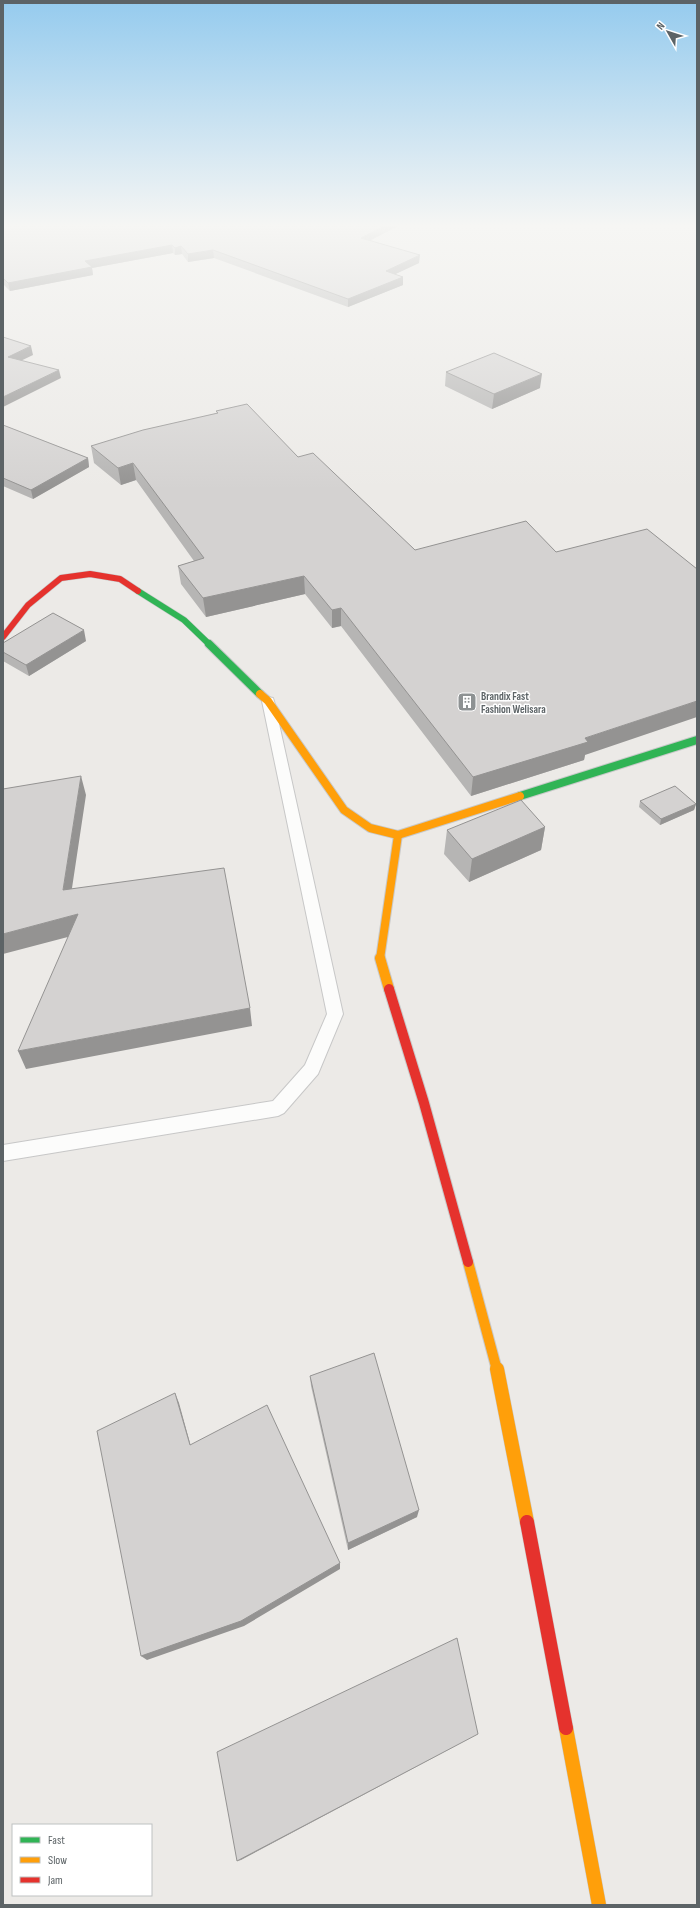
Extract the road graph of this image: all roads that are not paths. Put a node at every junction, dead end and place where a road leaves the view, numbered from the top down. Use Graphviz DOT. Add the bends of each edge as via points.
graph roads {
  1 [pos="3,637"];
  2 [pos="268,701"];
  3 [pos="697,740"];
  4 [pos="398,835"];
  5 [pos="3,1153"];
  6 [pos="599,1905"];
  1 -- 2 [label="street" via="28,605 61,578 90,574 120,579 184,620"];
  2 -- 4 [label="street" via="344,810 370,828"];
  2 -- 5 [label="lane" via="334,1014 312,1069 278,1108"];
  3 -- 4 [label="street"];
  4 -- 6 [label="street" via="380,959 424,1103 501,1384"];
}
